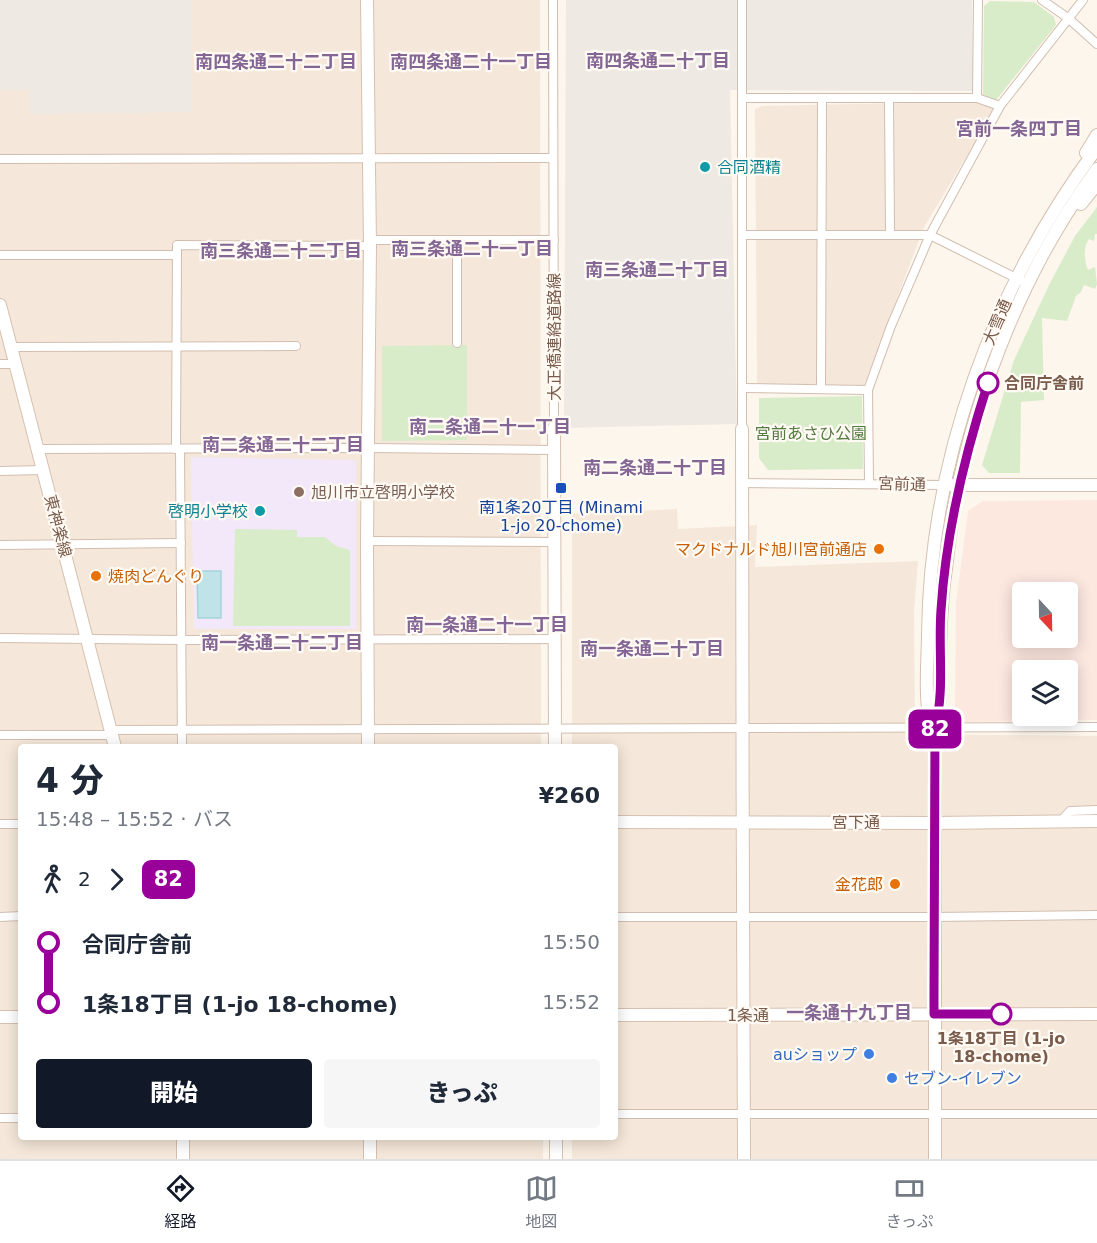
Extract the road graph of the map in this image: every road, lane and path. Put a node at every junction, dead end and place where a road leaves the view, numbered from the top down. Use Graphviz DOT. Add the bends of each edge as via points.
graph roads {
  1 [pos="367,0"];
  2 [pos="553,0"];
  3 [pos="742,0"];
  4 [pos="978,0"];
  5 [pos="1042,0"];
  6 [pos="1083,0"];
  7 [pos="1068,18"];
  8 [pos="1097,44"];
  9 [pos="742,98"];
  10 [pos="822,98"];
  11 [pos="889,98"];
  12 [pos="977,98"];
  13 [pos="1000,106"];
  14 [pos="1097,135"];
  15 [pos="1097,148"];
  16 [pos="369,158"];
  17 [pos="553,158"];
  18 [pos="0,159"];
  19 [pos="1097,169"];
  20 [pos="1097,184"];
  21 [pos="821,234"];
  22 [pos="742,235"];
  23 [pos="890,235"];
  24 [pos="930,235"];
  25 [pos="1040,235"];
  26 [pos="457,240"];
  27 [pos="554,240"];
  28 [pos="370,243"];
  29 [pos="0,255"];
  30 [pos="177,255"];
  31 [pos="1026,279"];
  32 [pos="0,305"];
  33 [pos="3,329"];
  34 [pos="457,343"];
  35 [pos="11,346"];
  36 [pos="177,346"];
  37 [pos="296,346"];
  38 [pos="0,364"];
  39 [pos="16,364"];
  40 [pos="742,388"];
  41 [pos="821,389"];
  42 [pos="868,390"];
  43 [pos="554,428"];
  44 [pos="742,429"];
  45 [pos="369,448"];
  46 [pos="37,449"];
  47 [pos="178,449"];
  48 [pos="555,450"];
  49 [pos="43,470"];
  50 [pos="0,471"];
  51 [pos="742,483"];
  52 [pos="869,483"];
  53 [pos="944,485"];
  54 [pos="959,485"];
  55 [pos="1097,485"];
  56 [pos="367,541"];
  57 [pos="555,542"];
  58 [pos="181,543"];
  59 [pos="63,544"];
  60 [pos="0,545"];
  61 [pos="0,638"];
  62 [pos="87,638"];
  63 [pos="555,639"];
  64 [pos="182,640"];
  65 [pos="367,640"];
  66 [pos="1097,727"];
  67 [pos="555,728"];
  68 [pos="742,728"];
  69 [pos="935,728"];
  70 [pos="183,729"];
  71 [pos="368,730"];
  72 [pos="0,735"];
  73 [pos="112,737"];
  74 [pos="182,744"];
  75 [pos="368,744"];
  76 [pos="555,744"];
  77 [pos="1097,810"];
  78 [pos="1061,821"];
  79 [pos="1097,821"];
  80 [pos="618,822"];
  81 [pos="742,822"];
  82 [pos="935,823"];
  83 [pos="0,824"];
  84 [pos="18,824"];
  85 [pos="1097,915"];
  86 [pos="0,916"];
  87 [pos="18,916"];
  88 [pos="742,916"];
  89 [pos="618,917"];
  90 [pos="934,917"];
  91 [pos="934,1014"];
  92 [pos="1097,1014"];
  93 [pos="618,1015"];
  94 [pos="742,1015"];
  95 [pos="0,1017"];
  96 [pos="18,1017"];
  97 [pos="743,1113"];
  98 [pos="618,1114"];
  99 [pos="1097,1114"];
  100 [pos="935,1115"];
  101 [pos="0,1118"];
  102 [pos="18,1118"];
  103 [pos="183,1140"];
  104 [pos="369,1140"];
  105 [pos="556,1140"];
  106 [pos="183,1159"];
  107 [pos="370,1159"];
  108 [pos="556,1159"];
  109 [pos="744,1159"];
  110 [pos="935,1159"];
  1 -- 16 [label="street"];
  2 -- 17 [label="street, 大正橋連絡道路線"];
  3 -- 9 [label="street"];
  4 -- 12 [label="street"];
  5 -- 7 [label="street"];
  6 -- 7 [label="street"];
  7 -- 8 [label="street"];
  7 -- 13 [label="street"];
  9 -- 10 [label="street"];
  9 -- 22 [label="street"];
  10 -- 11 [label="street"];
  10 -- 21 [label="street"];
  11 -- 12 [label="street"];
  11 -- 23 [label="street"];
  12 -- 13 [label="street"];
  13 -- 24 [label="street"];
  14 -- 25 [label="street"];
  15 -- 25 [label="street, 大雪通"];
  16 -- 17 [label="street"];
  16 -- 18 [label="street"];
  16 -- 28 [label="street"];
  17 -- 27 [label="street, 大正橋連絡道路線"];
  19 -- 31 [label="street, 大雪通"];
  20 -- 31 [label="street"];
  21 -- 22 [label="street"];
  21 -- 23 [label="street"];
  21 -- 41 [label="street"];
  22 -- 40 [label="street"];
  23 -- 24 [label="street"];
  24 -- 31 [label="street"];
  24 -- 42 [label="street"];
  25 -- 31 [label="street, 大雪通"];
  26 -- 27 [label="street"];
  26 -- 28 [label="street"];
  26 -- 34 [label="street"];
  27 -- 43 [label="street, 大正橋連絡道路線"];
  28 -- 30 [label="street" via="177,245"];
  28 -- 45 [label="street"];
  29 -- 30 [label="street"];
  30 -- 36 [label="street"];
  31 -- 53 [label="street, 大雪通" via="990,337 965,402"];
  31 -- 54 [label="street, 大雪通" via="988,383"];
  32 -- 33 [label="street, 東神楽線"];
  33 -- 35 [label="street, 東神楽線"];
  35 -- 36 [label="street"];
  35 -- 39 [label="street, 東神楽線"];
  36 -- 37 [label="street"];
  36 -- 47 [label="street"];
  38 -- 39 [label="street"];
  39 -- 46 [label="street, 東神楽線"];
  40 -- 41 [label="street"];
  40 -- 44 [label="street"];
  41 -- 42 [label="street"];
  42 -- 52 [label="street"];
  43 -- 48 [label="street, 大正橋連絡道路線"];
  44 -- 51 [label="street"];
  45 -- 47 [label="street"];
  45 -- 48 [label="street"];
  45 -- 56 [label="street"];
  46 -- 47 [label="street"];
  46 -- 49 [label="street, 東神楽線"];
  47 -- 58 [label="street"];
  48 -- 57 [label="street, 大正橋連絡道路線"];
  49 -- 50 [label="street"];
  49 -- 59 [label="street, 東神楽線"];
  51 -- 52 [label="street, 宮前通"];
  51 -- 68 [label="street"];
  52 -- 53 [label="street, 宮前通"];
  53 -- 54 [label="street, 宮前通"];
  53 -- 69 [label="street, 大雪通" via="928,606 928,707"];
  54 -- 55 [label="street, 宮前通"];
  54 -- 69 [label="street, 大雪通" via="941,610 940,707"];
  56 -- 57 [label="street"];
  56 -- 65 [label="street"];
  57 -- 63 [label="street, 大正橋連絡道路線"];
  58 -- 59 [label="street"];
  58 -- 64 [label="street"];
  59 -- 60 [label="street"];
  59 -- 62 [label="street, 東神楽線"];
  61 -- 62 [label="street"];
  62 -- 64 [label="street"];
  62 -- 73 [label="street, 東神楽線"];
  63 -- 65 [label="street"];
  63 -- 67 [label="street, 大正橋連絡道路線"];
  64 -- 65 [label="street"];
  64 -- 70 [label="street"];
  65 -- 71 [label="street"];
  66 -- 69 [label="street"];
  67 -- 68 [label="street"];
  67 -- 71 [label="street"];
  67 -- 76 [label="street, 大正橋連絡道路線"];
  68 -- 69 [label="street"];
  68 -- 81 [label="street"];
  69 -- 82 [label="street, 大雪通"];
  70 -- 71 [label="street"];
  70 -- 73 [label="street"];
  70 -- 74 [label="street"];
  71 -- 75 [label="street"];
  72 -- 73 [label="street"];
  77 -- 78 [label="street" via="1070,811"];
  78 -- 79 [label="street, 宮下通"];
  78 -- 82 [label="street, 宮下通"];
  80 -- 81 [label="street, 宮下通"];
  81 -- 82 [label="street, 宮下通"];
  81 -- 88 [label="street"];
  82 -- 90 [label="street, 大雪通"];
  83 -- 84 [label="street"];
  85 -- 90 [label="street"];
  86 -- 87 [label="street"];
  88 -- 89 [label="street"];
  88 -- 90 [label="street"];
  88 -- 94 [label="street"];
  90 -- 91 [label="street, 大雪通"];
  91 -- 92 [label="street, 1条通"];
  91 -- 94 [label="street, 1条通"];
  91 -- 100 [label="street, 大雪通"];
  93 -- 94 [label="street, 1条通"];
  94 -- 97 [label="street"];
  95 -- 96 [label="street"];
  97 -- 98 [label="street"];
  97 -- 100 [label="street"];
  97 -- 109 [label="street"];
  99 -- 100 [label="street"];
  100 -- 110 [label="street, 大雪通"];
  101 -- 102 [label="street"];
  103 -- 106 [label="street"];
  104 -- 107 [label="street"];
  105 -- 108 [label="street"];
}
